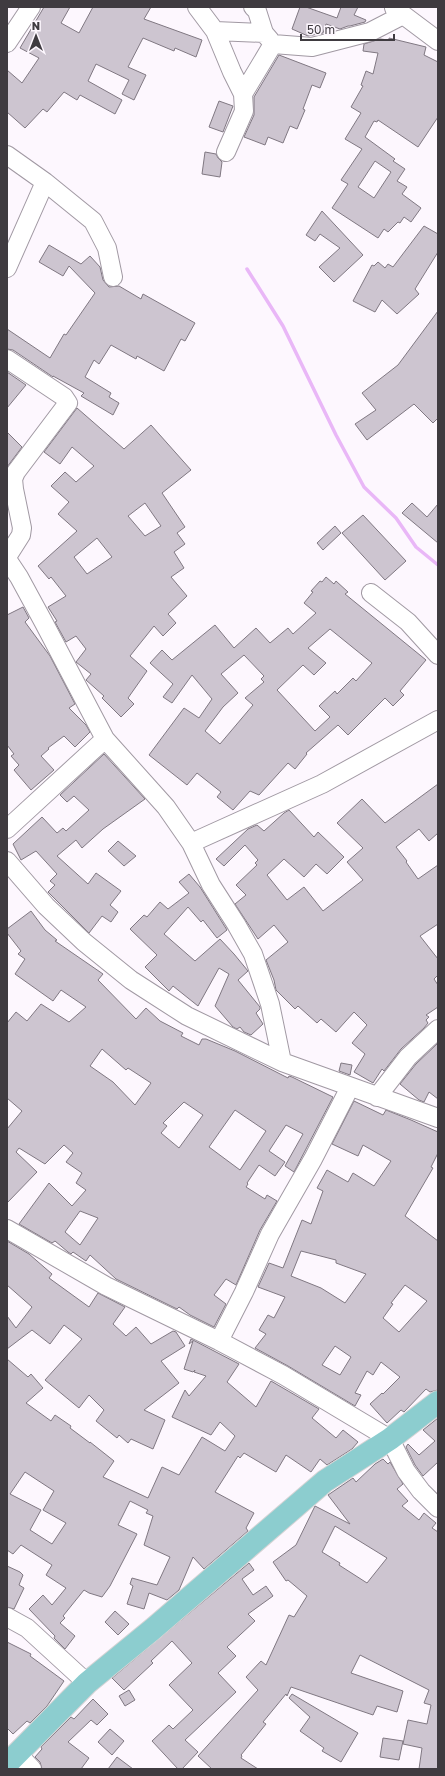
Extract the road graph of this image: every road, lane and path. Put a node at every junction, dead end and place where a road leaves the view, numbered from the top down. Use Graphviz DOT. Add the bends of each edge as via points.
graph roads {
  1 [pos="31,7"];
  2 [pos="197,7"];
  3 [pos="253,7"];
  4 [pos="398,11"];
  5 [pos="215,31"];
  6 [pos="268,39"];
  7 [pos="438,40"];
  8 [pos="7,43"];
  9 [pos="243,94"];
  10 [pos="226,152"];
  11 [pos="7,155"];
  12 [pos="45,182"];
  13 [pos="7,268"];
  14 [pos="113,277"];
  15 [pos="7,359"];
  16 [pos="7,558"];
  17 [pos="371,593"];
  18 [pos="438,655"];
  19 [pos="438,720"];
  20 [pos="104,739"];
  21 [pos="7,829"];
  22 [pos="191,843"];
  23 [pos="7,861"];
  24 [pos="438,1029"];
  25 [pos="282,1062"];
  26 [pos="350,1087"];
  27 [pos="377,1097"];
  28 [pos="438,1118"];
  29 [pos="7,1229"];
  30 [pos="219,1341"];
  31 [pos="438,1402"];
  32 [pos="390,1439"];
  33 [pos="438,1508"];
  34 [pos="7,1617"];
  35 [pos="87,1683"];
  36 [pos="19,1762"];
  1 -- 8 [label="street"];
  2 -- 5 [label="street"];
  3 -- 6 [label="street"];
  4 -- 6 [label="street" via="370,32 312,46"];
  4 -- 7 [label="street"];
  5 -- 6 [label="street"];
  5 -- 9 [label="street"];
  6 -- 9 [label="street"];
  9 -- 10 [label="street" via="244,111"];
  11 -- 12 [label="street"];
  12 -- 13 [label="street"];
  12 -- 14 [label="street" via="93,221 107,248"];
  15 -- 16 [label="street" via="64,397 68,403 13,479 22,528 21,535"];
  16 -- 20 [label="street"];
  17 -- 18 [label="street" via="408,622"];
  19 -- 22 [label="street" via="322,784"];
  20 -- 21 [label="street"];
  20 -- 22 [label="street" via="166,807"];
  22 -- 25 [label="street" via="211,885 253,954 270,1004"];
  23 -- 25 [label="street" via="46,906 131,980 187,1016"];
  24 -- 27 [label="street" via="408,1057"];
  25 -- 26 [label="street"];
  26 -- 27 [label="street"];
  26 -- 30 [label="street" via="270,1234"];
  27 -- 28 [label="street"];
  29 -- 30 [label="street" via="106,1286"];
  30 -- 32 [label="street" via="283,1375"];
  31 -- 32 [label="main road"];
  32 -- 33 [label="street" via="406,1471"];
  32 -- 35 [label="main road" via="325,1481 153,1630"];
  34 -- 35 [label="street" via="27,1628"];
  35 -- 36 [label="main road"];
}
